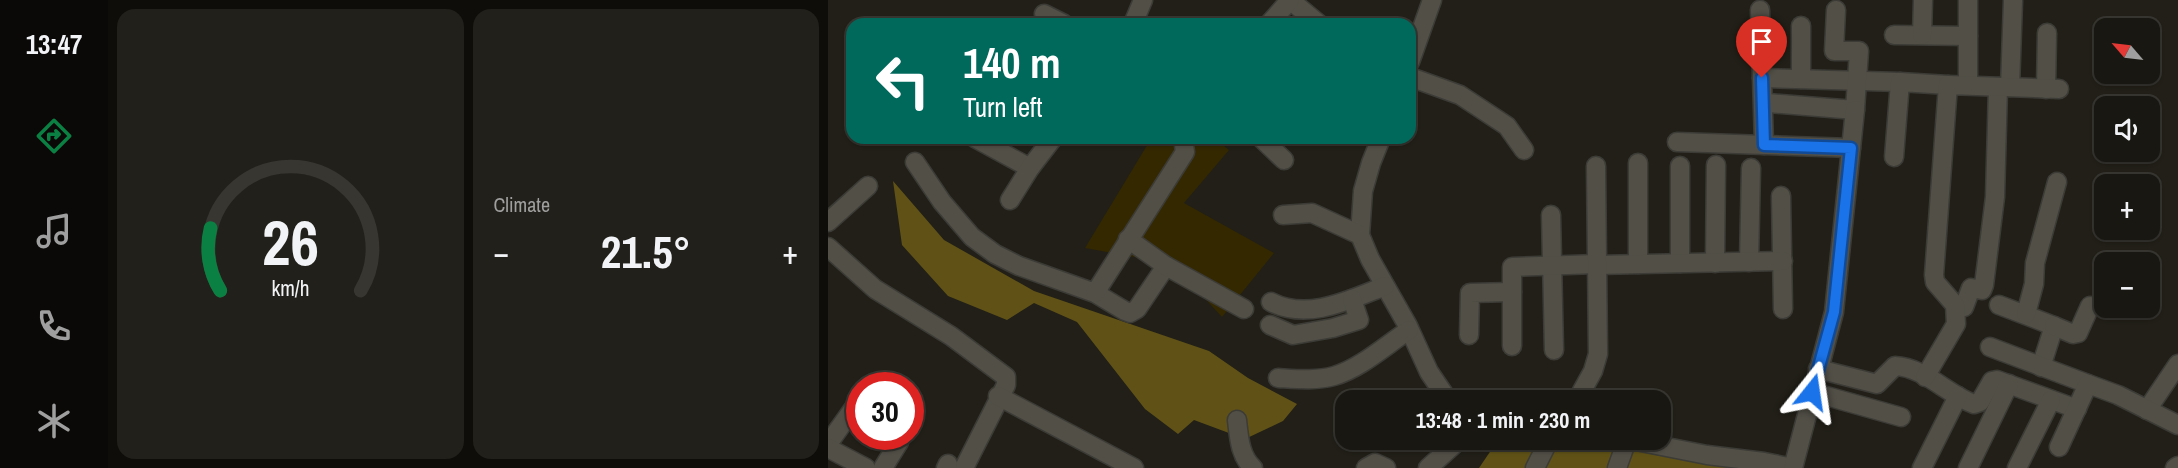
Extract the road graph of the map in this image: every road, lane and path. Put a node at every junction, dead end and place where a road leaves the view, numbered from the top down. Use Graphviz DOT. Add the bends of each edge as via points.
graph roads {
  1 [pos="1143,0"];
  2 [pos="1290,0"];
  3 [pos="1923,0"];
  4 [pos="1968,0"];
  5 [pos="2013,1"];
  6 [pos="1427,2"];
  7 [pos="1760,10"];
  8 [pos="1836,10"];
  9 [pos="1044,14"];
  10 [pos="1052,18"];
  11 [pos="1135,18"];
  12 [pos="1274,18"];
  13 [pos="1312,18"];
  14 [pos="1801,26"];
  15 [pos="2047,33"];
  16 [pos="1894,34"];
  17 [pos="1922,35"];
  18 [pos="1968,36"];
  19 [pos="1416,41"];
  20 [pos="1762,78"];
  21 [pos="1416,79"];
  22 [pos="1801,79"];
  23 [pos="1857,80"];
  24 [pos="1900,82"];
  25 [pos="1948,85"];
  26 [pos="1968,85"];
  27 [pos="2004,87"];
  28 [pos="1768,103"];
  29 [pos="1855,110"];
  30 [pos="1677,142"];
  31 [pos="986,144"];
  32 [pos="1048,144"];
  33 [pos="1184,144"];
  34 [pos="1267,144"];
  35 [pos="1379,144"];
  36 [pos="1764,145"];
  37 [pos="1851,148"];
  38 [pos="1524,150"];
  39 [pos="1894,157"];
  40 [pos="1284,160"];
  41 [pos="915,162"];
  42 [pos="1638,163"];
  43 [pos="1716,165"];
  44 [pos="1596,166"];
  45 [pos="1680,166"];
  46 [pos="1030,168"];
  47 [pos="1751,168"];
  48 [pos="2058,182"];
  49 [pos="868,186"];
  50 [pos="1781,196"];
  51 [pos="1010,200"];
  52 [pos="1283,215"];
  53 [pos="1551,215"];
  54 [pos="828,222"];
  55 [pos="1360,235"];
  56 [pos="1128,239"];
  57 [pos="828,247"];
  58 [pos="1783,261"];
  59 [pos="1749,262"];
  60 [pos="1680,263"];
  61 [pos="1715,263"];
  62 [pos="1638,264"];
  63 [pos="1597,265"];
  64 [pos="1166,266"];
  65 [pos="1554,266"];
  66 [pos="1385,286"];
  67 [pos="1512,292"];
  68 [pos="1095,293"];
  69 [pos="1352,299"];
  70 [pos="1271,302"];
  71 [pos="1955,305"];
  72 [pos="1999,305"];
  73 [pos="2090,306"];
  74 [pos="1244,309"];
  75 [pos="1783,309"];
  76 [pos="2026,314"];
  77 [pos="1270,325"];
  78 [pos="2054,326"];
  79 [pos="1409,330"];
  80 [pos="1469,335"];
  81 [pos="1512,346"];
  82 [pos="1990,347"];
  83 [pos="1554,350"];
  84 [pos="2178,364"];
  85 [pos="2042,367"];
  86 [pos="1818,369"];
  87 [pos="1925,377"];
  88 [pos="1278,378"];
  89 [pos="2009,384"];
  90 [pos="2088,384"];
  91 [pos="1441,390"];
  92 [pos="1582,390"];
  93 [pos="1812,392"];
  94 [pos="998,396"];
  95 [pos="1958,396"];
  96 [pos="2051,400"];
  97 [pos="2077,409"];
  98 [pos="2147,410"];
  99 [pos="1901,417"];
  100 [pos="846,419"];
  101 [pos="1237,420"];
  102 [pos="2178,425"];
  103 [pos="828,446"];
  104 [pos="2059,447"];
  105 [pos="1671,448"];
  106 [pos="894,450"];
  107 [pos="1448,450"];
  108 [pos="1544,450"];
  109 [pos="1625,450"];
  110 [pos="953,467"];
  111 [pos="866,468"];
  112 [pos="884,468"];
  113 [pos="1134,468"];
  114 [pos="1253,468"];
  115 [pos="1366,468"];
  116 [pos="1386,468"];
  117 [pos="1428,468"];
  118 [pos="1535,468"];
  119 [pos="1617,468"];
  120 [pos="1793,468"];
  121 [pos="1922,468"];
  122 [pos="1968,468"];
  123 [pos="2017,468"];
  1 -- 11 [label="street"];
  2 -- 12 [label="street"];
  2 -- 13 [label="street"];
  3 -- 17 [label="street"];
  4 -- 18 [label="street"];
  5 -- 27 [label="street"];
  6 -- 19 [label="street"];
  7 -- 20 [label="street"];
  8 -- 23 [label="street" via="1834,51 1859,51"];
  9 -- 10 [label="street"];
  14 -- 22 [label="street"];
  15 -- 27 [label="street" via="2053,89"];
  16 -- 17 [label="street"];
  17 -- 18 [label="street"];
  18 -- 26 [label="street"];
  20 -- 22 [label="street"];
  20 -- 36 [label="street"];
  21 -- 38 [label="street" via="1460,95 1508,126"];
  22 -- 23 [label="street"];
  23 -- 24 [label="street"];
  23 -- 29 [label="street"];
  24 -- 25 [label="street"];
  24 -- 39 [label="street"];
  25 -- 26 [label="street"];
  25 -- 71 [label="street" via="1934,275 1935,282"];
  26 -- 27 [label="street"];
  27 -- 71 [label="street" via="1984,285 1982,290 1971,288 1964,307"];
  28 -- 29 [label="street"];
  29 -- 37 [label="street"];
  30 -- 36 [label="street"];
  31 -- 46 [label="street"];
  32 -- 46 [label="street"];
  33 -- 56 [label="street" via="1185,152"];
  34 -- 40 [label="street"];
  35 -- 55 [label="street" via="1363,191"];
  36 -- 37 [label="street"];
  37 -- 86 [label="street" via="1834,312"];
  41 -- 68 [label="street" via="972,237 1019,266"];
  42 -- 62 [label="street"];
  43 -- 61 [label="street"];
  44 -- 63 [label="street"];
  45 -- 60 [label="street"];
  46 -- 51 [label="street"];
  47 -- 59 [label="street"];
  48 -- 76 [label="street" via="2035,263"];
  49 -- 54 [label="street"];
  50 -- 58 [label="street"];
  52 -- 55 [label="street" via="1312,213"];
  53 -- 65 [label="street"];
  55 -- 66 [label="street"];
  56 -- 64 [label="street"];
  56 -- 68 [label="street"];
  57 -- 94 [label="street" via="875,289 998,369 1006,377 1006,385"];
  58 -- 59 [label="street"];
  58 -- 75 [label="street"];
  59 -- 61 [label="street"];
  60 -- 61 [label="street"];
  60 -- 62 [label="street"];
  62 -- 63 [label="street"];
  63 -- 65 [label="street"];
  63 -- 92 [label="street" via="1598,354"];
  64 -- 68 [label="street" via="1134,312 1125,312"];
  64 -- 74 [label="street"];
  65 -- 67 [label="street" via="1512,267"];
  65 -- 83 [label="street"];
  66 -- 69 [label="street"];
  66 -- 79 [label="street"];
  67 -- 80 [label="street" via="1470,293"];
  67 -- 81 [label="street"];
  69 -- 70 [label="street" via="1301,310"];
  69 -- 77 [label="street" via="1359,320 1293,335"];
  71 -- 87 [label="street" via="1956,324"];
  72 -- 76 [label="street"];
  73 -- 78 [label="street" via="2078,333"];
  76 -- 78 [label="street"];
  78 -- 85 [label="street"];
  79 -- 88 [label="street" via="1334,376"];
  79 -- 91 [label="street"];
  82 -- 85 [label="street"];
  84 -- 98 [label="street"];
  85 -- 90 [label="street"];
  86 -- 87 [label="street" via="1877,384 1895,366"];
  86 -- 93 [label="street"];
  87 -- 95 [label="street"];
  89 -- 95 [label="street" via="1992,381 1980,402 1974,404"];
  89 -- 96 [label="street"];
  89 -- 122 [label="street"];
  90 -- 97 [label="street"];
  90 -- 98 [label="street"];
  93 -- 99 [label="street"];
  93 -- 120 [label="street"];
  94 -- 110 [label="street"];
  94 -- 113 [label="street"];
  95 -- 121 [label="street"];
  96 -- 97 [label="street"];
  96 -- 123 [label="street"];
  97 -- 104 [label="street"];
  98 -- 102 [label="street"];
  100 -- 103 [label="street"];
  101 -- 114 [label="street" via="1241,448"];
  103 -- 111 [label="street"];
  105 -- 120 [label="street"];
  106 -- 112 [label="street"];
  107 -- 117 [label="street"];
  108 -- 118 [label="street"];
  109 -- 119 [label="street"];
  115 -- 116 [label="street" via="1375,463"];
}
